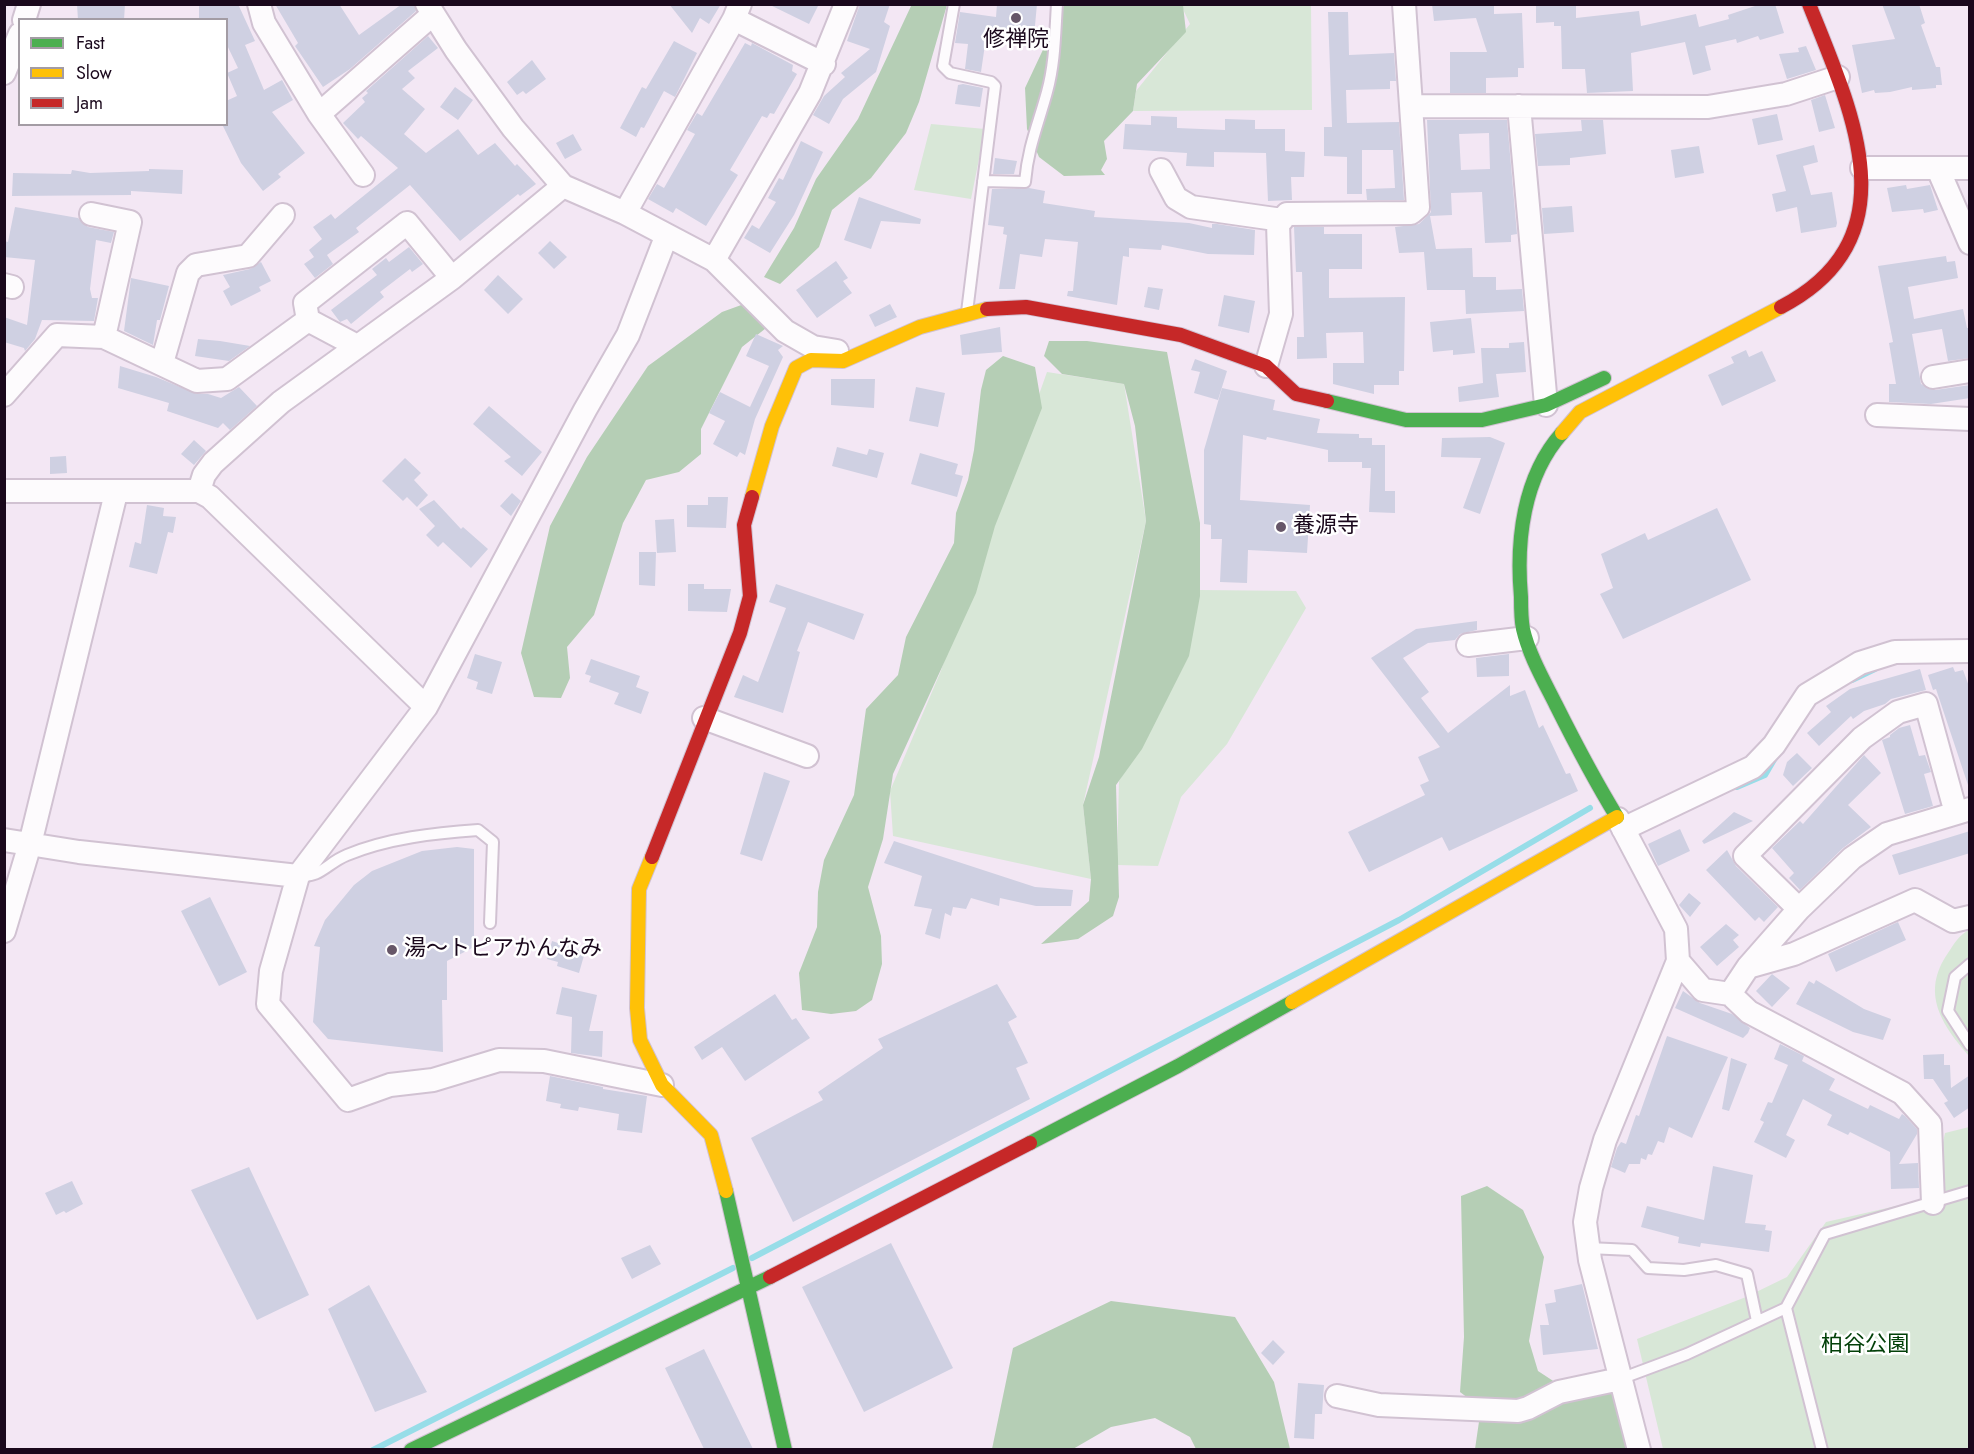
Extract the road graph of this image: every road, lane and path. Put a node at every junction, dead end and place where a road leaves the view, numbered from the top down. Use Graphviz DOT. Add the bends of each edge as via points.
graph roads {
  1 [pos="259,4"];
  2 [pos="846,4"];
  3 [pos="954,4"];
  4 [pos="1057,4"];
  5 [pos="1404,4"];
  6 [pos="1809,4"];
  7 [pos="429,10"];
  8 [pos="737,12"];
  9 [pos="824,64"];
  10 [pos="1838,78"];
  11 [pos="1411,106"];
  12 [pos="1519,106"];
  13 [pos="319,114"];
  14 [pos="1862,168"];
  15 [pos="1970,168"];
  16 [pos="1938,169"];
  17 [pos="1161,170"];
  18 [pos="363,175"];
  19 [pos="983,181"];
  20 [pos="563,186"];
  21 [pos="625,213"];
  22 [pos="91,214"];
  23 [pos="283,215"];
  24 [pos="1282,220"];
  25 [pos="666,237"];
  26 [pos="1970,243"];
  27 [pos="714,260"];
  28 [pos="452,278"];
  29 [pos="967,315"];
  30 [pos="308,320"];
  31 [pos="104,337"];
  32 [pos="357,346"];
  33 [pos="853,356"];
  34 [pos="1648,358"];
  35 [pos="1682,358"];
  36 [pos="162,363"];
  37 [pos="1266,366"];
  38 [pos="1970,371"];
  39 [pos="1618,372"];
  40 [pos="1934,377"];
  41 [pos="4,395"];
  42 [pos="1546,405"];
  43 [pos="1877,415"];
  44 [pos="1970,419"];
  45 [pos="199,491"];
  46 [pos="116,493"];
  47 [pos="6,495"];
  48 [pos="1527,638"];
  49 [pos="1468,645"];
  50 [pos="1970,651"];
  51 [pos="426,707"];
  52 [pos="704,718"];
  53 [pos="807,756"];
  54 [pos="1963,811"];
  55 [pos="1621,824"];
  56 [pos="4,840"];
  57 [pos="30,844"];
  58 [pos="298,876"];
  59 [pos="1799,909"];
  60 [pos="1970,916"];
  61 [pos="490,923"];
  62 [pos="4,931"];
  63 [pos="1678,961"];
  64 [pos="1970,964"];
  65 [pos="1748,968"];
  66 [pos="1730,994"];
  67 [pos="1970,1045"];
  68 [pos="662,1086"];
  69 [pos="1970,1191"];
  70 [pos="1934,1203"];
  71 [pos="1588,1248"];
  72 [pos="747,1289"];
  73 [pos="1786,1308"];
  74 [pos="1757,1321"];
  75 [pos="1620,1379"];
  76 [pos="1336,1396"];
  77 [pos="411,1449"];
  78 [pos="785,1449"];
  79 [pos="1639,1449"];
  80 [pos="1822,1449"];
  1 -- 13 [label="street" via="264,23"];
  2 -- 9 [label="street"];
  3 -- 19 [label="lane" via="943,66 950,73 995,86"];
  4 -- 19 [label="lane" via="1054,58 1027,152 1024,182"];
  5 -- 11 [label="street"];
  6 -- 10 [label="street"];
  7 -- 13 [label="street"];
  7 -- 20 [label="street" via="513,128"];
  8 -- 9 [label="street"];
  8 -- 21 [label="street"];
  9 -- 27 [label="street"];
  10 -- 12 [label="street" via="1786,94 1708,107"];
  10 -- 14 [label="street"];
  11 -- 12 [label="street"];
  11 -- 24 [label="street" via="1418,207 1411,213 1287,214"];
  12 -- 42 [label="street"];
  13 -- 18 [label="street"];
  14 -- 16 [label="street"];
  14 -- 35 [label="street" via="1858,223 1835,266 1804,295"];
  15 -- 16 [label="street"];
  16 -- 26 [label="street"];
  17 -- 24 [label="street" via="1176,198 1191,207"];
  19 -- 29 [label="lane"];
  20 -- 21 [label="street"];
  20 -- 28 [label="street"];
  21 -- 25 [label="street"];
  22 -- 31 [label="street" via="130,222"];
  23 -- 36 [label="street" via="248,256 196,265 188,273"];
  24 -- 37 [label="street" via="1278,224 1281,314"];
  25 -- 27 [label="street"];
  25 -- 51 [label="street" via="628,335"];
  27 -- 33 [label="street" via="785,331 813,347"];
  28 -- 30 [label="street" via="407,223 305,303"];
  28 -- 32 [label="street"];
  29 -- 33 [label="street" via="920,327"];
  29 -- 37 [label="street" via="995,307 1026,308 1180,335"];
  30 -- 32 [label="street"];
  30 -- 36 [label="street" via="227,380 197,381"];
  31 -- 36 [label="street"];
  31 -- 41 [label="street" via="57,335"];
  32 -- 45 [label="street" via="244,434 213,463"];
  33 -- 52 [label="street" via="843,361 812,360 796,368 771,426 744,525 750,596 740,633"];
  34 -- 35 [label="street"];
  35 -- 48 [label="street" via="1580,412 1552,444 1532,485 1523,519 1518,565"];
  37 -- 42 [label="street" via="1296,394 1406,420 1482,420"];
  38 -- 40 [label="street"];
  39 -- 42 [label="street"];
  43 -- 44 [label="street"];
  45 -- 46 [label="street"];
  45 -- 51 [label="street" via="220,505"];
  46 -- 47 [label="street"];
  46 -- 57 [label="street"];
  48 -- 49 [label="street"];
  48 -- 55 [label="street" via="1542,677 1592,776"];
  50 -- 55 [label="street" via="1895,652 1860,663 1807,695 1774,745 1754,767"];
  51 -- 58 [label="street"];
  52 -- 53 [label="street"];
  52 -- 68 [label="street" via="639,889 640,1040"];
  54 -- 59 [label="street" via="1887,834 1852,858"];
  54 -- 59 [label="street" via="1926,704 1898,712 1862,738 1745,856"];
  55 -- 63 [label="street" via="1676,928"];
  55 -- 72 [label="street" via="1178,1066"];
  56 -- 57 [label="street"];
  57 -- 58 [label="street"];
  57 -- 62 [label="street"];
  58 -- 61 [label="lane" via="311,877 346,855 405,838 478,830 493,842"];
  58 -- 68 [label="street" via="271,971 268,1004 348,1100 390,1085 433,1080 499,1060 544,1061"];
  59 -- 65 [label="street"];
  60 -- 65 [label="street" via="1953,921 1915,900 1794,954"];
  63 -- 66 [label="street" via="1703,990"];
  63 -- 71 [label="street" via="1605,1140 1585,1222"];
  64 -- 67 [label="lane" via="1955,977 1948,1011"];
  65 -- 66 [label="street"];
  66 -- 70 [label="street" via="1749,1012 1902,1093 1930,1124"];
  68 -- 72 [label="street" via="711,1135 737,1232"];
  69 -- 70 [label="lane"];
  70 -- 73 [label="lane" via="1825,1234"];
  71 -- 74 [label="lane" via="1632,1250 1648,1268 1684,1270 1716,1265 1747,1274"];
  71 -- 75 [label="street"];
  72 -- 77 [label="street"];
  72 -- 78 [label="street"];
  73 -- 74 [label="lane"];
  73 -- 80 [label="lane"];
  74 -- 75 [label="lane" via="1687,1354"];
  75 -- 76 [label="street" via="1559,1392 1518,1411 1379,1405"];
  75 -- 79 [label="street"];
}
